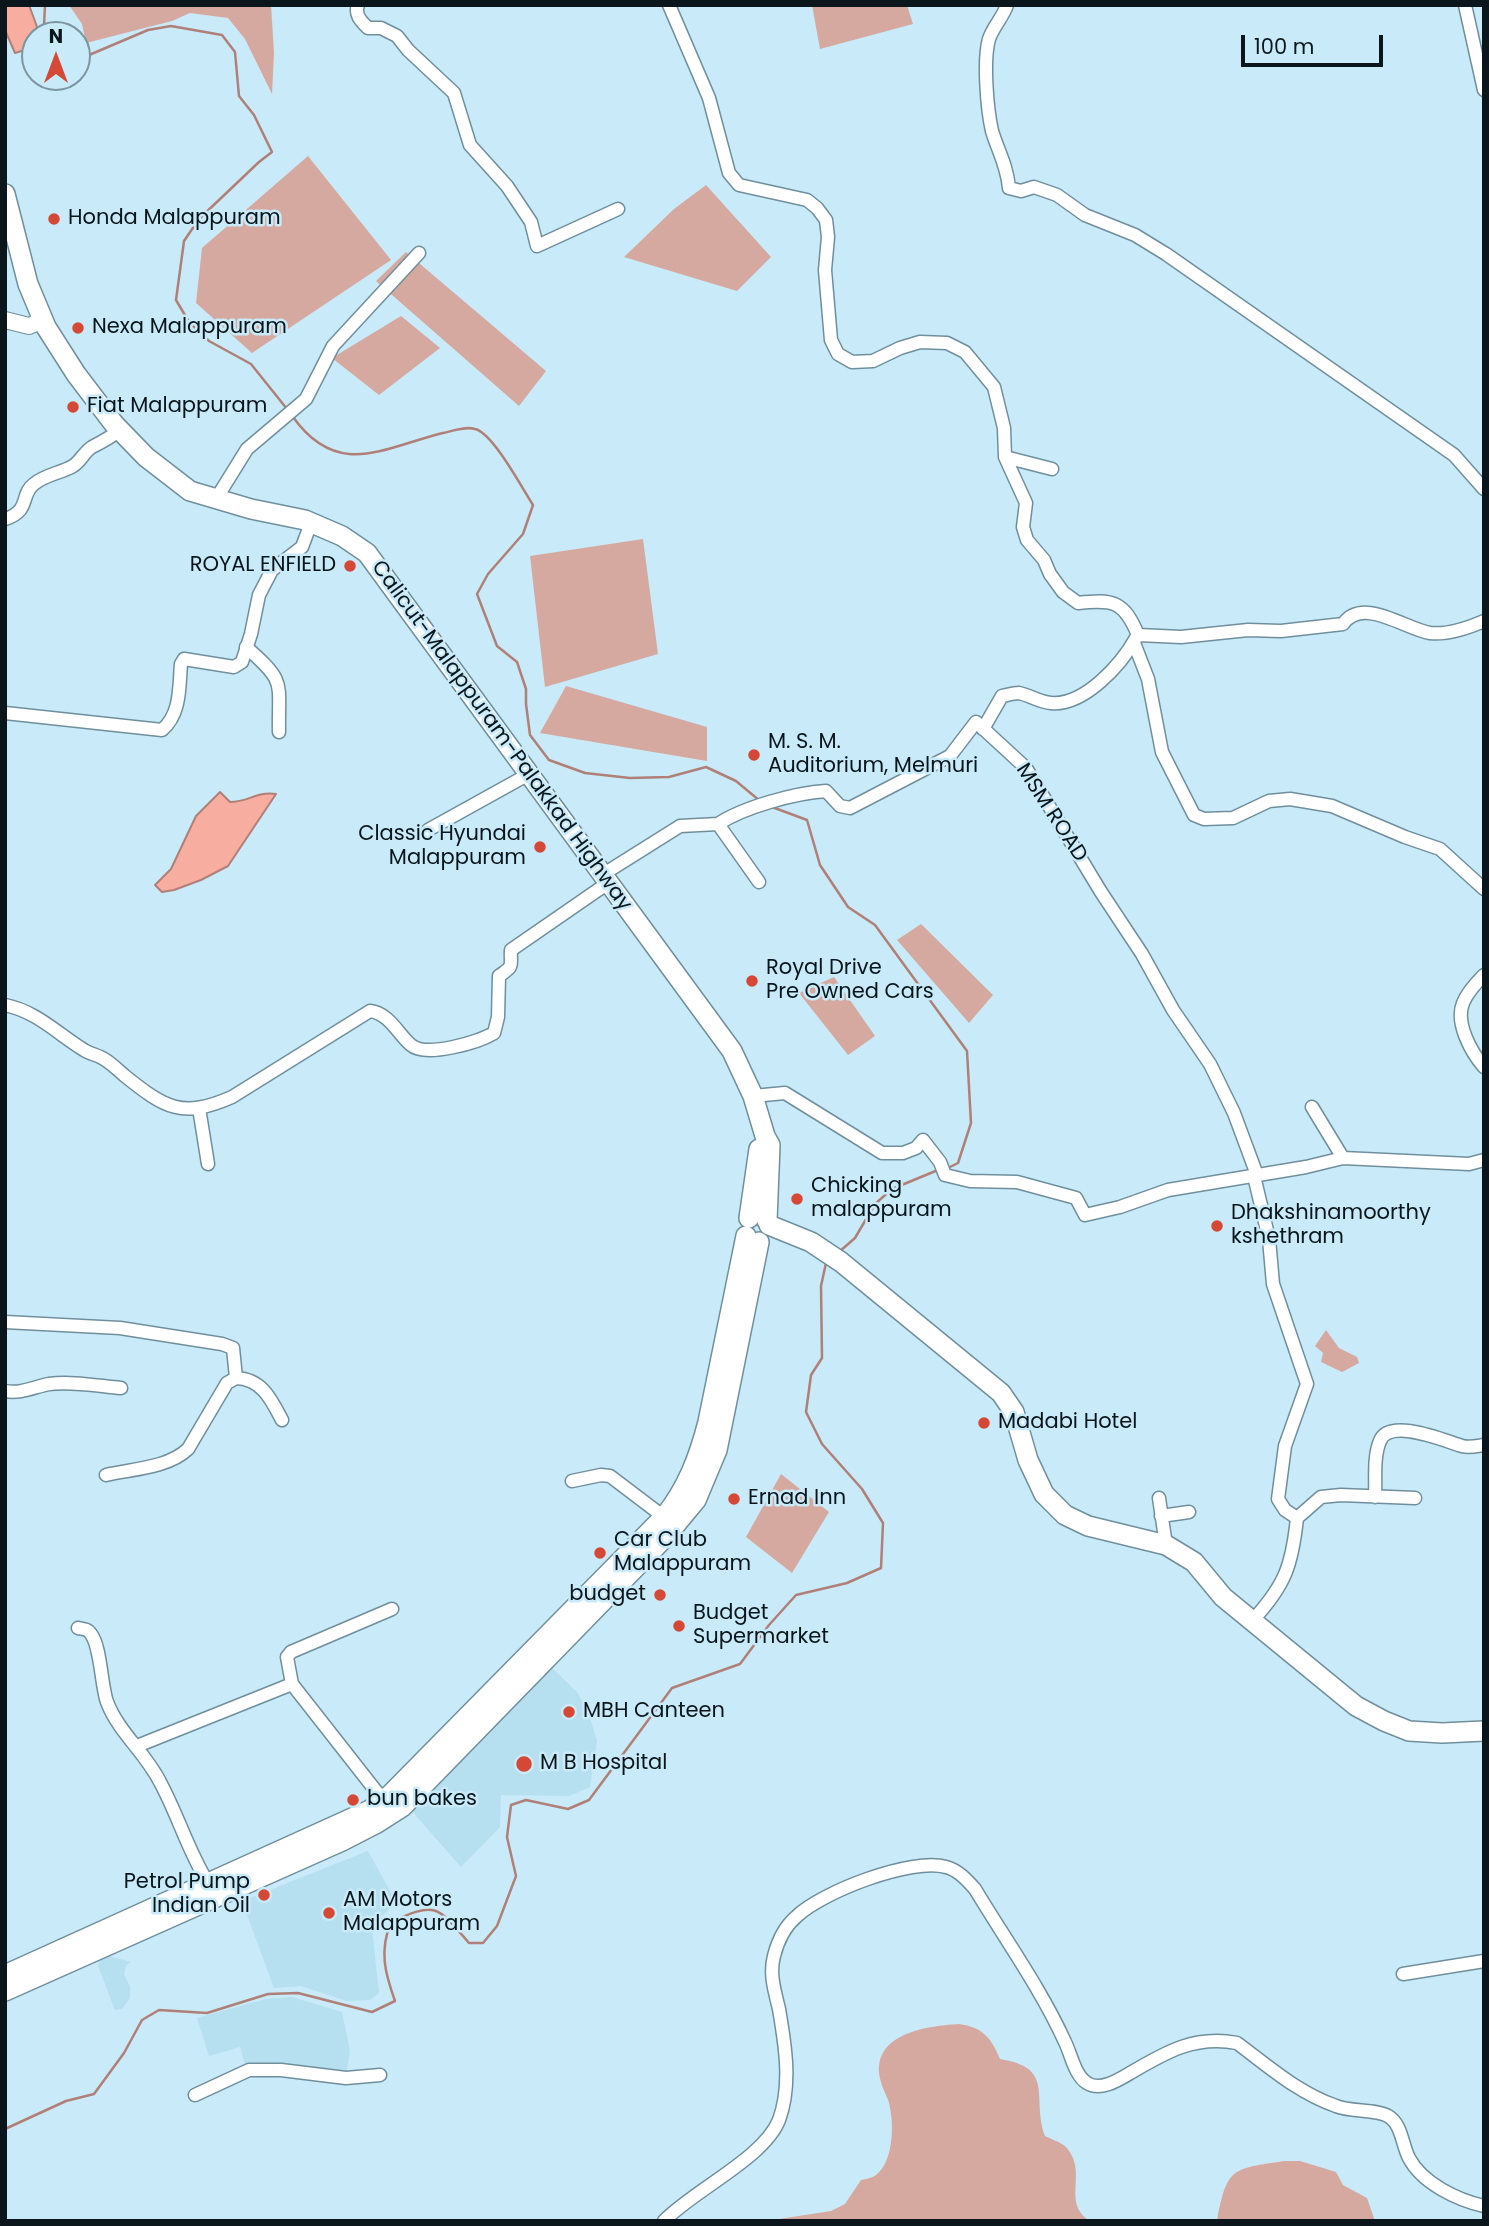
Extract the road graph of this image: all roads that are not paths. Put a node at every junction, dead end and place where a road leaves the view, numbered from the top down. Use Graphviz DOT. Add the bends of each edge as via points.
graph roads {
  1 [pos="358,5"];
  2 [pos="669,5"];
  3 [pos="1007,5"];
  4 [pos="1465,5"];
  5 [pos="1484,90"];
  6 [pos="5,194"];
  7 [pos="618,209"];
  8 [pos="419,253"];
  9 [pos="5,320"];
  10 [pos="40,326"];
  11 [pos="120,430"];
  12 [pos="1005,457"];
  13 [pos="1052,469"];
  14 [pos="1484,489"];
  15 [pos="216,499"];
  16 [pos="5,520"];
  17 [pos="312,523"];
  18 [pos="1484,621"];
  19 [pos="1136,639"];
  20 [pos="246,647"];
  21 [pos="5,713"];
  22 [pos="983,729"];
  23 [pos="279,732"];
  24 [pos="529,774"];
  25 [pos="718,824"];
  26 [pos="428,830"];
  27 [pos="605,879"];
  28 [pos="759,882"];
  29 [pos="1484,889"];
  30 [pos="1484,975"];
  31 [pos="5,1005"];
  32 [pos="1484,1067"];
  33 [pos="753,1096"];
  34 [pos="1312,1107"];
  35 [pos="199,1108"];
  36 [pos="1343,1158"];
  37 [pos="1484,1160"];
  38 [pos="208,1164"];
  39 [pos="1256,1175"];
  40 [pos="759,1230"];
  41 [pos="5,1322"];
  42 [pos="236,1378"];
  43 [pos="121,1388"];
  44 [pos="5,1391"];
  45 [pos="282,1420"];
  46 [pos="1484,1445"];
  47 [pos="106,1475"];
  48 [pos="572,1481"];
  49 [pos="1375,1497"];
  50 [pos="1158,1498"];
  51 [pos="1415,1498"];
  52 [pos="1189,1512"];
  53 [pos="1161,1516"];
  54 [pos="664,1517"];
  55 [pos="1297,1518"];
  56 [pos="1166,1545"];
  57 [pos="392,1609"];
  58 [pos="1253,1620"];
  59 [pos="78,1628"];
  60 [pos="292,1684"];
  61 [pos="1484,1731"];
  62 [pos="137,1746"];
  63 [pos="449,1746"];
  64 [pos="383,1800"];
  65 [pos="275,1862"];
  66 [pos="208,1883"];
  67 [pos="1484,1961"];
  68 [pos="1403,1974"];
  69 [pos="5,1975"];
  70 [pos="5,1991"];
  71 [pos="380,2075"];
  72 [pos="195,2095"];
  73 [pos="1484,2206"];
  74 [pos="664,2221"];
  1 -- 7 [label="street" via="360,20 368,28 397,36 454,93 470,145 508,186 531,222 537,246"];
  2 -- 12 [label="street" via="709,98 729,173 739,185 807,200 826,220 831,340 838,354 852,362 873,361 920,342 947,343 965,352 994,387 1004,428"];
  3 -- 14 [label="street" via="989,37 987,104 1009,188 1034,187 1057,195 1085,215 1135,235 1166,254 1454,455"];
  4 -- 5 [label="street"];
  6 -- 10 [label="highway, Calicut-Malappuram-Palakkad Highway"];
  8 -- 15 [label="street" via="332,346 306,399 247,449"];
  9 -- 10 [label="main road"];
  10 -- 11 [label="highway, Calicut-Malappuram-Palakkad Highway"];
  11 -- 15 [label="highway, Calicut-Malappuram-Palakkad Highway" via="190,491"];
  11 -- 16 [label="street" via="92,447 77,464 35,482 27,490 22,509"];
  12 -- 13 [label="street"];
  12 -- 19 [label="street" via="1026,503 1023,527 1027,540 1045,560 1050,574 1078,603 1119,605 1130,615"];
  15 -- 17 [label="highway, Calicut-Malappuram-Palakkad Highway"];
  17 -- 20 [label="street" via="302,547 272,570 259,594"];
  17 -- 24 [label="highway, Calicut-Malappuram-Palakkad Highway" via="367,553"];
  18 -- 19 [label="street" via="1465,629 1430,633 1361,614 1348,617 1343,624 1281,631"];
  19 -- 22 [label="street" via="1128,653 1088,691 1051,703 1018,693 1002,696"];
  19 -- 29 [label="street" via="1162,752 1194,816 1233,818 1269,801 1290,799 1332,806 1440,849"];
  20 -- 21 [label="street" via="242,662 234,667 184,659 173,721 162,730"];
  20 -- 23 [label="street" via="278,680"];
  22 -- 25 [label="street" via="976,722 950,755 850,808 840,806 826,791 808,792 734,814"];
  22 -- 39 [label="street, MSM ROAD" via="1026,768 1210,1064"];
  24 -- 26 [label="street"];
  24 -- 27 [label="highway, Calicut-Malappuram-Palakkad Highway"];
  25 -- 27 [label="street" via="680,826"];
  25 -- 28 [label="street"];
  27 -- 33 [label="highway, Calicut-Malappuram-Palakkad Highway" via="732,1051"];
  27 -- 35 [label="street" via="511,950 510,968 499,976 494,1033 481,1041 428,1051 414,1047 378,1012 370,1011 232,1097"];
  30 -- 32 [label="street" via="1462,1005 1462,1028"];
  31 -- 35 [label="street" via="33,1015 103,1058 167,1106"];
  33 -- 39 [label="street" via="785,1093 882,1153 903,1153 923,1140 945,1175 970,1181 1017,1182 1076,1198 1085,1214 1168,1190"];
  33 -- 40 [label="highway, Calicut-Malappuram-Palakkad Highway" via="765,1136 759,1145"];
  34 -- 36 [label="street"];
  35 -- 38 [label="street"];
  36 -- 37 [label="street" via="1469,1164"];
  36 -- 39 [label="street"];
  39 -- 55 [label="street, MSM ROAD" via="1273,1284 1307,1384 1285,1446 1278,1499"];
  40 -- 54 [label="highway, Calicut-Malappuram-Palakkad Highway" via="701,1449 678,1500"];
  40 -- 56 [label="highway" via="811,1242 841,1262 1001,1393 1013,1412 1044,1494 1065,1515 1088,1526"];
  40 -- 63 [label="highway, Calicut-Malappuram-Palakkad Highway" via="717,1450 696,1500 650,1553"];
  41 -- 42 [label="street" via="120,1328 222,1344 233,1349"];
  42 -- 45 [label="street" via="255,1382 268,1394"];
  42 -- 47 [label="street" via="227,1383 180,1457"];
  43 -- 44 [label="street" via="49,1384"];
  46 -- 49 [label="street" via="1465,1447 1424,1433 1387,1433 1380,1439"];
  48 -- 54 [label="street" via="610,1476"];
  49 -- 51 [label="street"];
  49 -- 55 [label="street" via="1321,1497"];
  50 -- 53 [label="street"];
  52 -- 53 [label="street"];
  53 -- 56 [label="street"];
  54 -- 63 [label="highway, Calicut-Malappuram-Palakkad Highway"];
  55 -- 58 [label="street" via="1285,1577"];
  56 -- 58 [label="highway" via="1194,1562 1223,1597"];
  57 -- 60 [label="street" via="290,1652 286,1665"];
  58 -- 61 [label="highway" via="1356,1706 1384,1721 1409,1731"];
  59 -- 62 [label="street" via="93,1636 103,1688 115,1720"];
  60 -- 62 [label="street"];
  60 -- 64 [label="street"];
  62 -- 66 [label="street" via="159,1779"];
  63 -- 64 [label="highway, Calicut-Malappuram-Palakkad Highway"];
  63 -- 65 [label="highway, Calicut-Malappuram-Palakkad Highway" via="402,1807 342,1841"];
  64 -- 65 [label="highway, Calicut-Malappuram-Palakkad Highway"];
  65 -- 66 [label="highway, Calicut-Malappuram-Palakkad Highway"];
  65 -- 70 [label="highway, Calicut-Malappuram-Palakkad Highway"];
  66 -- 69 [label="highway, Calicut-Malappuram-Palakkad Highway"];
  67 -- 68 [label="street"];
  71 -- 72 [label="street" via="346,2078 249,2070"];
  73 -- 74 [label="street" via="1445,2191 1419,2172 1387,2115 1339,2108 1307,2095 1237,2043 1193,2043 1170,2050 1104,2086 1084,2082 1058,2025 975,1889 946,1867 925,1865 843,1889 799,1914 782,1932 772,1973 785,2046 778,2121 760,2147 680,2204"];
}
